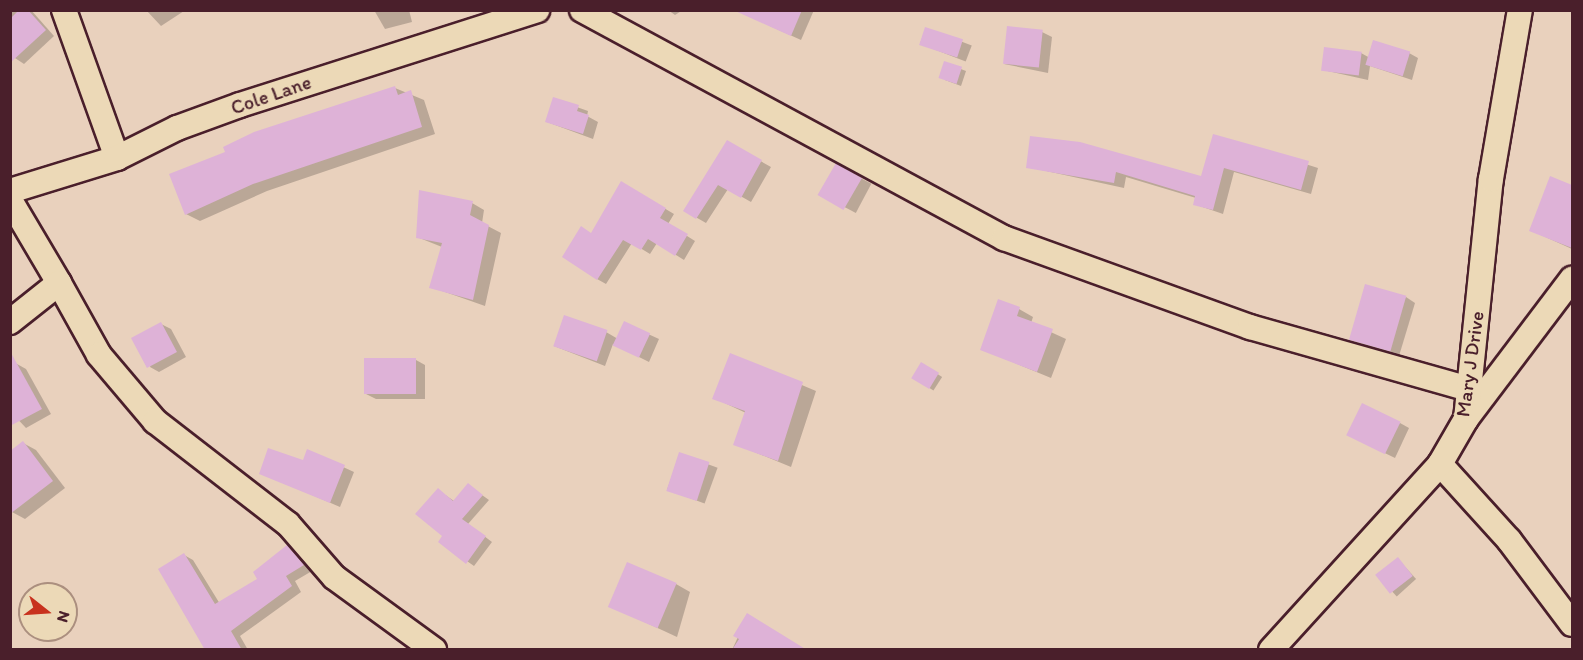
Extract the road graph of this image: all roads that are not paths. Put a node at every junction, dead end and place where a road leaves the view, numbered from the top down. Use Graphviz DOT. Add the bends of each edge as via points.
graph roads {
  1 [pos="64,10"];
  2 [pos="582,10"];
  3 [pos="1520,10"];
  4 [pos="535,11"];
  5 [pos="117,158"];
  6 [pos="10,191"];
  7 [pos="10,200"];
  8 [pos="1572,279"];
  9 [pos="59,283"];
  10 [pos="10,321"];
  11 [pos="1469,389"];
  12 [pos="1466,419"];
  13 [pos="1440,464"];
  14 [pos="1572,624"];
  15 [pos="434,650"];
  16 [pos="1271,650"];
  1 -- 5 [label="street"];
  2 -- 11 [label="street" via="1004,238 1250,327"];
  3 -- 11 [label="street, Mary J Drive" via="1491,179"];
  4 -- 5 [label="street, Cole Lane" via="229,109"];
  5 -- 6 [label="street, Cole Lane"];
  7 -- 9 [label="street"];
  8 -- 12 [label="street"];
  9 -- 10 [label="street"];
  9 -- 15 [label="street" via="99,355 155,421 288,524 334,578"];
  11 -- 12 [label="street, Mary J Drive"];
  12 -- 13 [label="street, Mary J Drive"];
  13 -- 14 [label="street" via="1509,540"];
  13 -- 16 [label="street, Mary J Drive"];
}
